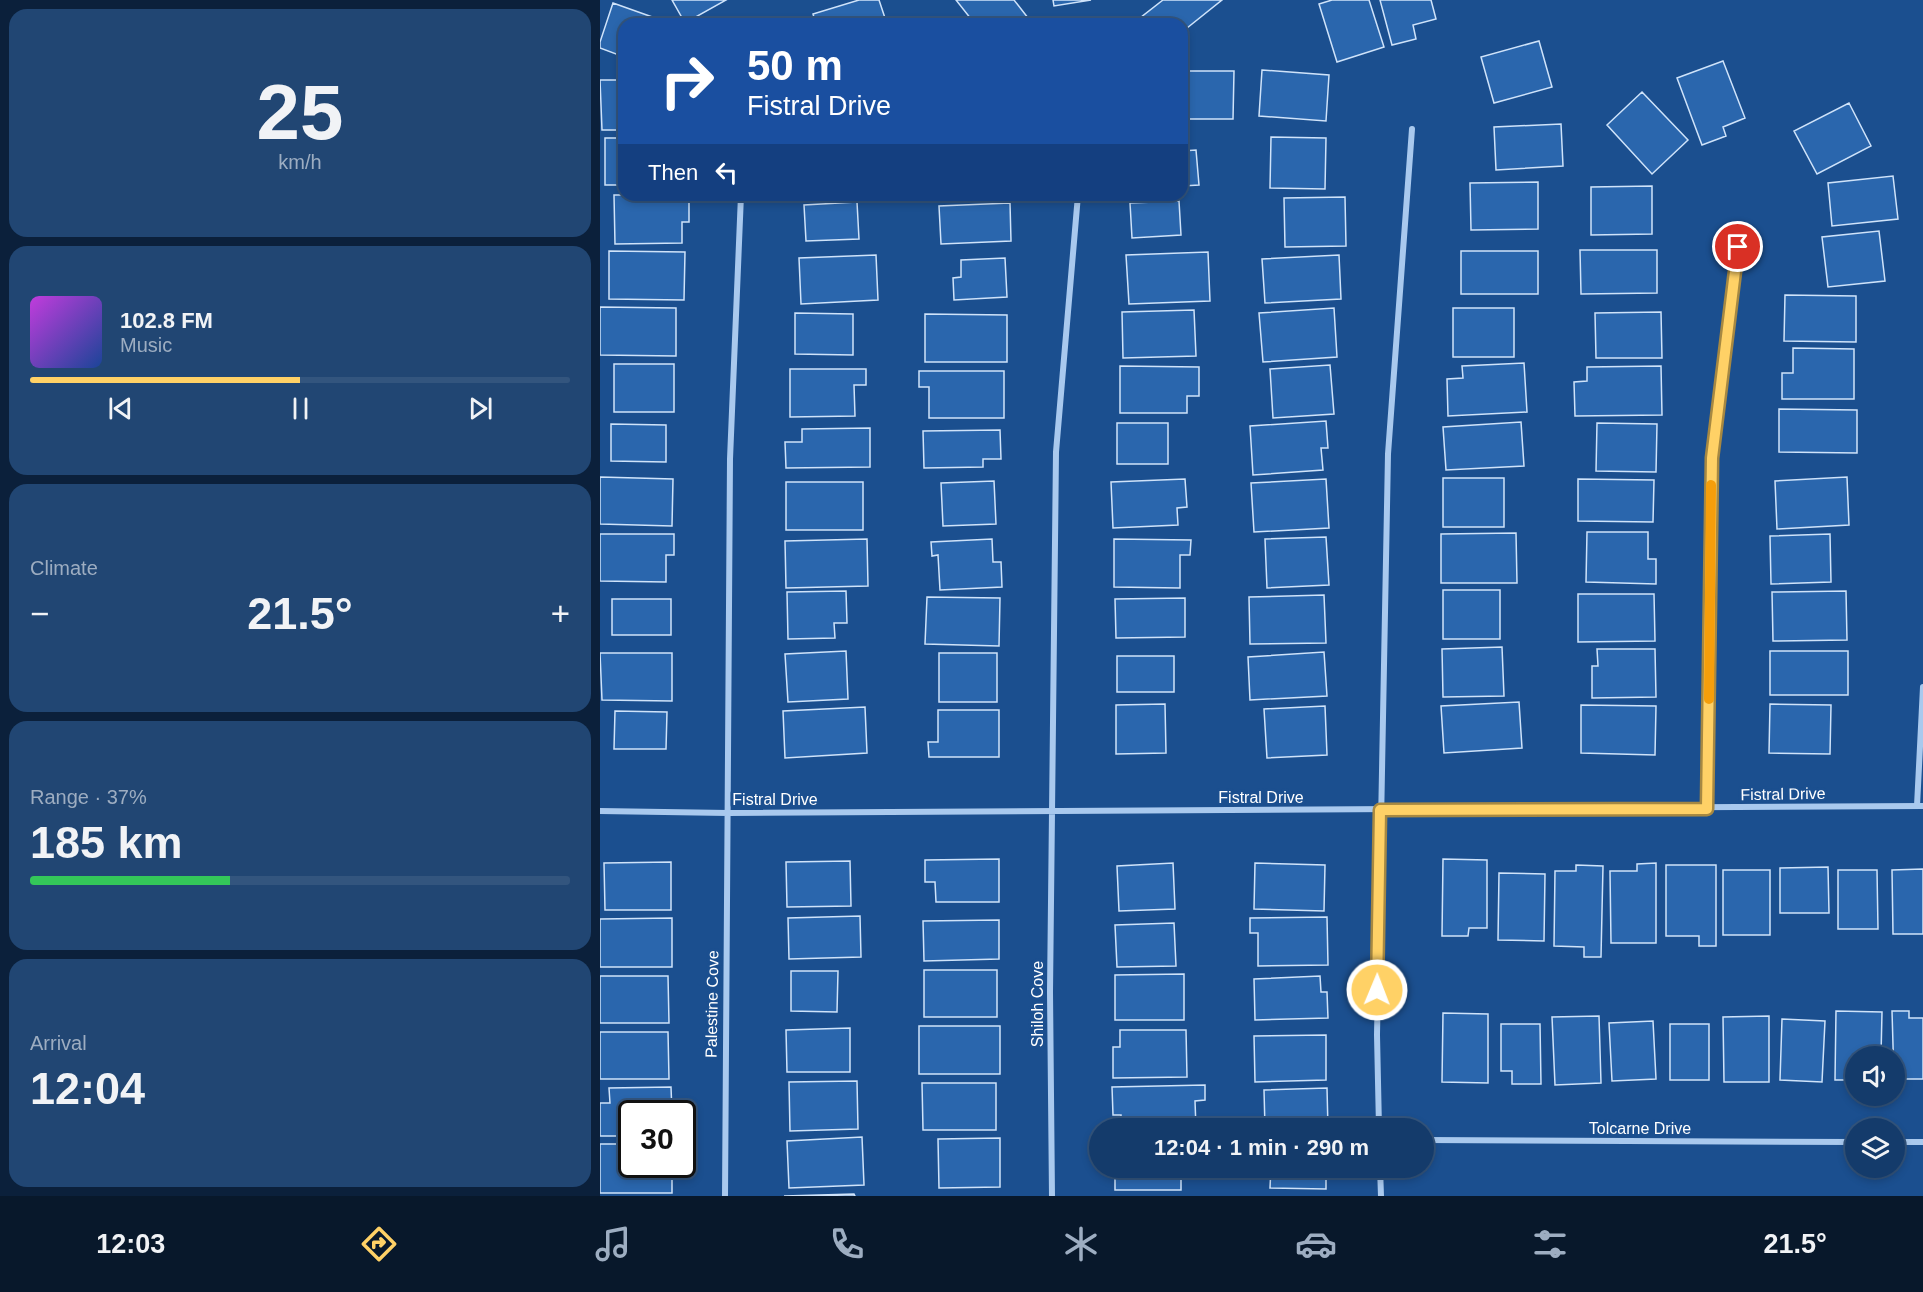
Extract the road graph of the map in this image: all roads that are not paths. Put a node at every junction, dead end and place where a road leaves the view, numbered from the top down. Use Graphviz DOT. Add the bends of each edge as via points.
graph roads {
  1 [pos="1412,129"];
  2 [pos="741,201"];
  3 [pos="1077,201"];
  4 [pos="1740,224"];
  5 [pos="1923,687"];
  6 [pos="1920,806"];
  7 [pos="1707,809"];
  8 [pos="1380,810"];
  9 [pos="600,811"];
  10 [pos="1051,812"];
  11 [pos="728,813"];
  12 [pos="1379,1118"];
  13 [pos="1434,1140"];
  14 [pos="1845,1142"];
  15 [pos="1905,1142"];
  16 [pos="1923,1142"];
  17 [pos="1380,1178"];
  18 [pos="725,1196"];
  19 [pos="1052,1196"];
  20 [pos="1381,1196"];
  1 -- 8 [label="street" via="1388,453"];
  2 -- 11 [label="street, Palestine Cove" via="730,459"];
  3 -- 10 [label="street, Shiloh Cove" via="1056,452"];
  4 -- 7 [label="street" via="1712,458"];
  5 -- 6 [label="street"];
  6 -- 7 [label="street, Fistral Drive"];
  7 -- 8 [label="street, Fistral Drive"];
  8 -- 10 [label="street, Fistral Drive"];
  8 -- 12 [label="street"];
  9 -- 11 [label="street, Fistral Drive"];
  10 -- 11 [label="street, Fistral Drive"];
  10 -- 19 [label="street, Shiloh Cove"];
  11 -- 18 [label="street, Palestine Cove"];
  13 -- 14 [label="street, Tolcarne Drive"];
  15 -- 16 [label="street"];
  17 -- 20 [label="street"];
}
